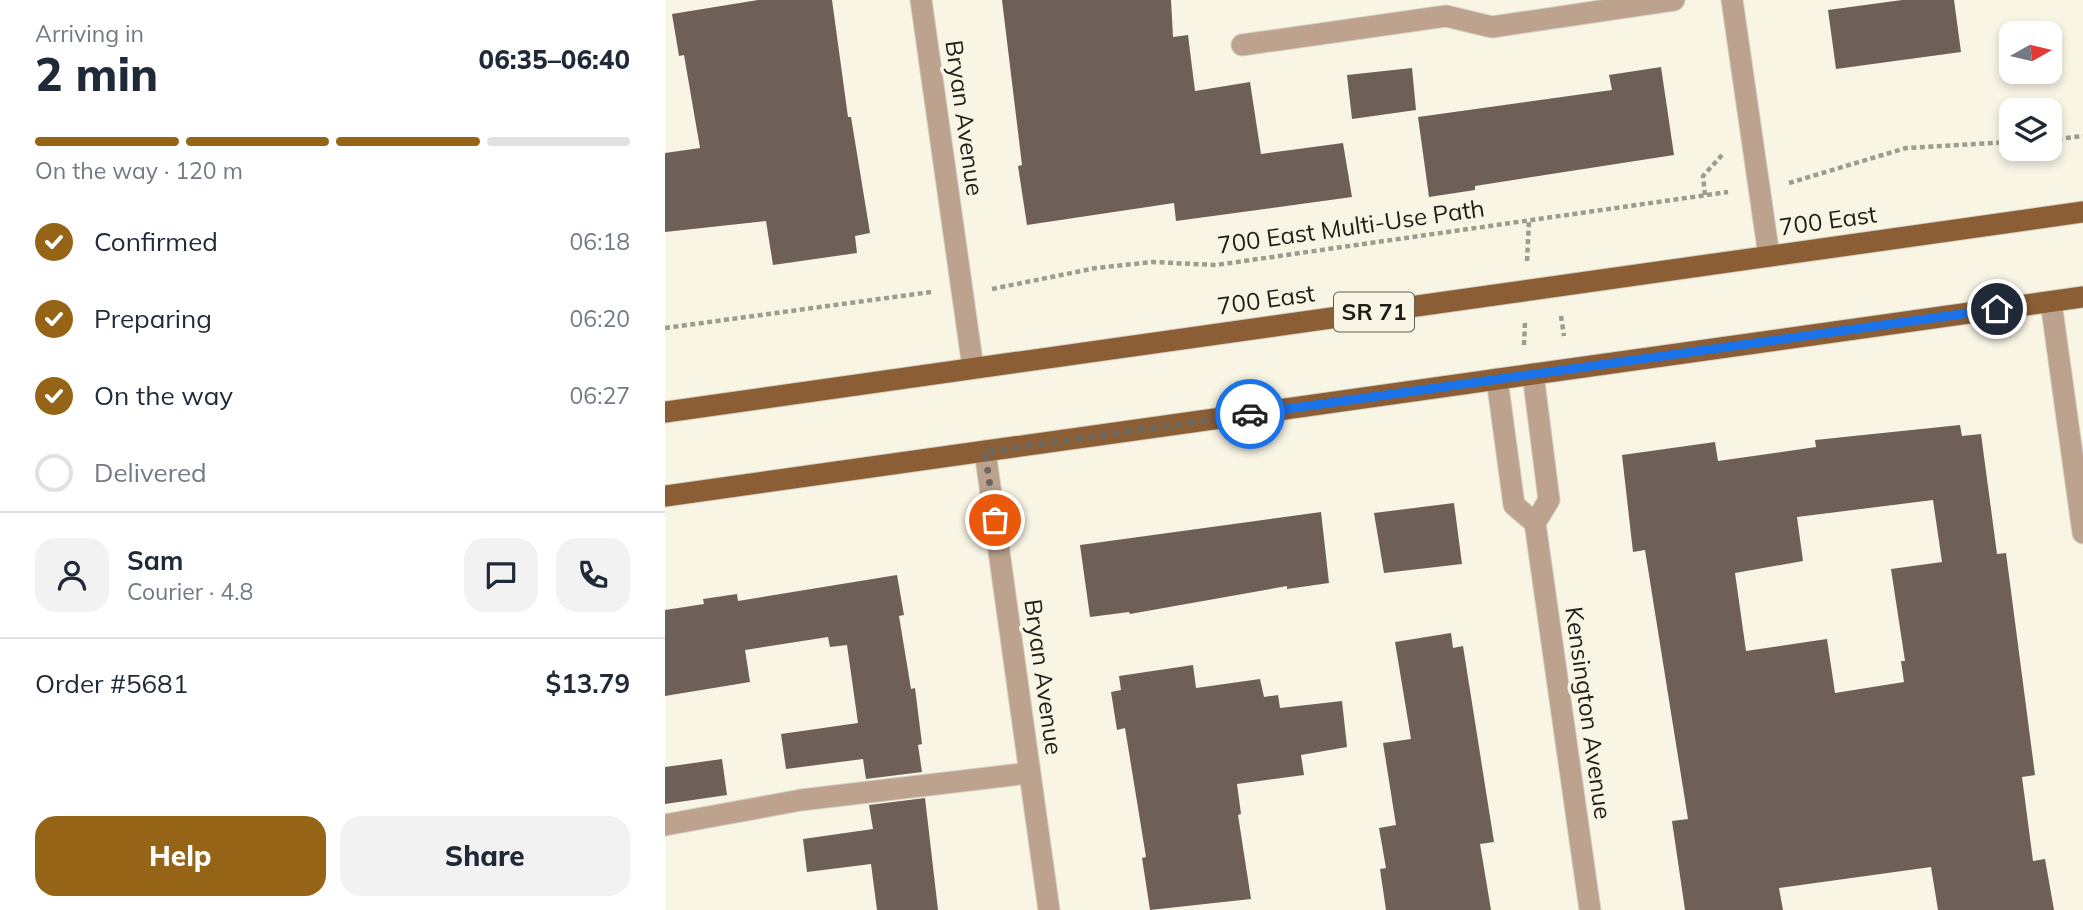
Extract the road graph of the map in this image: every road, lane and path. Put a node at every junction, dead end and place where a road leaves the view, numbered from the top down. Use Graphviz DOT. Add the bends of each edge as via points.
graph roads {
  1 [pos="921,0"];
  2 [pos="1674,0"];
  3 [pos="1732,0"];
  4 [pos="1242,45"];
  5 [pos="2083,136"];
  6 [pos="2062,138"];
  7 [pos="1999,143"];
  8 [pos="1703,176"];
  9 [pos="1801,181"];
  10 [pos="1712,194"];
  11 [pos="1705,195"];
  12 [pos="2083,212"];
  13 [pos="1529,220"];
  14 [pos="1528,244"];
  15 [pos="1769,256"];
  16 [pos="995,288"];
  17 [pos="927,292"];
  18 [pos="2083,297"];
  19 [pos="2051,302"];
  20 [pos="1561,316"];
  21 [pos="1525,319"];
  22 [pos="665,328"];
  23 [pos="1564,336"];
  24 [pos="1524,343"];
  25 [pos="973,368"];
  26 [pos="1533,374"];
  27 [pos="1497,379"];
  28 [pos="665,412"];
  29 [pos="985,452"];
  30 [pos="665,496"];
  31 [pos="1535,523"];
  32 [pos="2083,533"];
  33 [pos="1030,773"];
  34 [pos="665,825"];
  35 [pos="1049,910"];
  36 [pos="1590,910"];
  1 -- 25 [label="street, Bryan Avenue"];
  2 -- 4 [label="street" via="1492,27 1445,16"];
  3 -- 15 [label="street"];
  5 -- 6 [label="path"];
  7 -- 9 [label="path" via="1906,148"];
  8 -- 11 [label="path"];
  10 -- 11 [label="path, 700 East Multi-Use Path"];
  11 -- 13 [label="path, 700 East Multi-Use Path"];
  12 -- 15 [label="main road, 700 East / SR 71"];
  13 -- 14 [label="path"];
  13 -- 16 [label="path, 700 East Multi-Use Path" via="1216,265 1152,262 1096,268"];
  15 -- 25 [label="main road, 700 East / SR 71"];
  17 -- 22 [label="path"];
  18 -- 19 [label="main road"];
  19 -- 26 [label="main road"];
  19 -- 32 [label="street"];
  20 -- 23 [label="path"];
  21 -- 24 [label="path"];
  25 -- 28 [label="main road, 700 East / SR 71"];
  26 -- 27 [label="main road"];
  26 -- 31 [label="street" via="1549,500"];
  27 -- 29 [label="main road"];
  27 -- 31 [label="street" via="1514,505"];
  29 -- 30 [label="main road"];
  29 -- 33 [label="street, Bryan Avenue"];
  31 -- 36 [label="street, Kensington Avenue"];
  33 -- 34 [label="street" via="801,800"];
  33 -- 35 [label="street, Bryan Avenue"];
}
